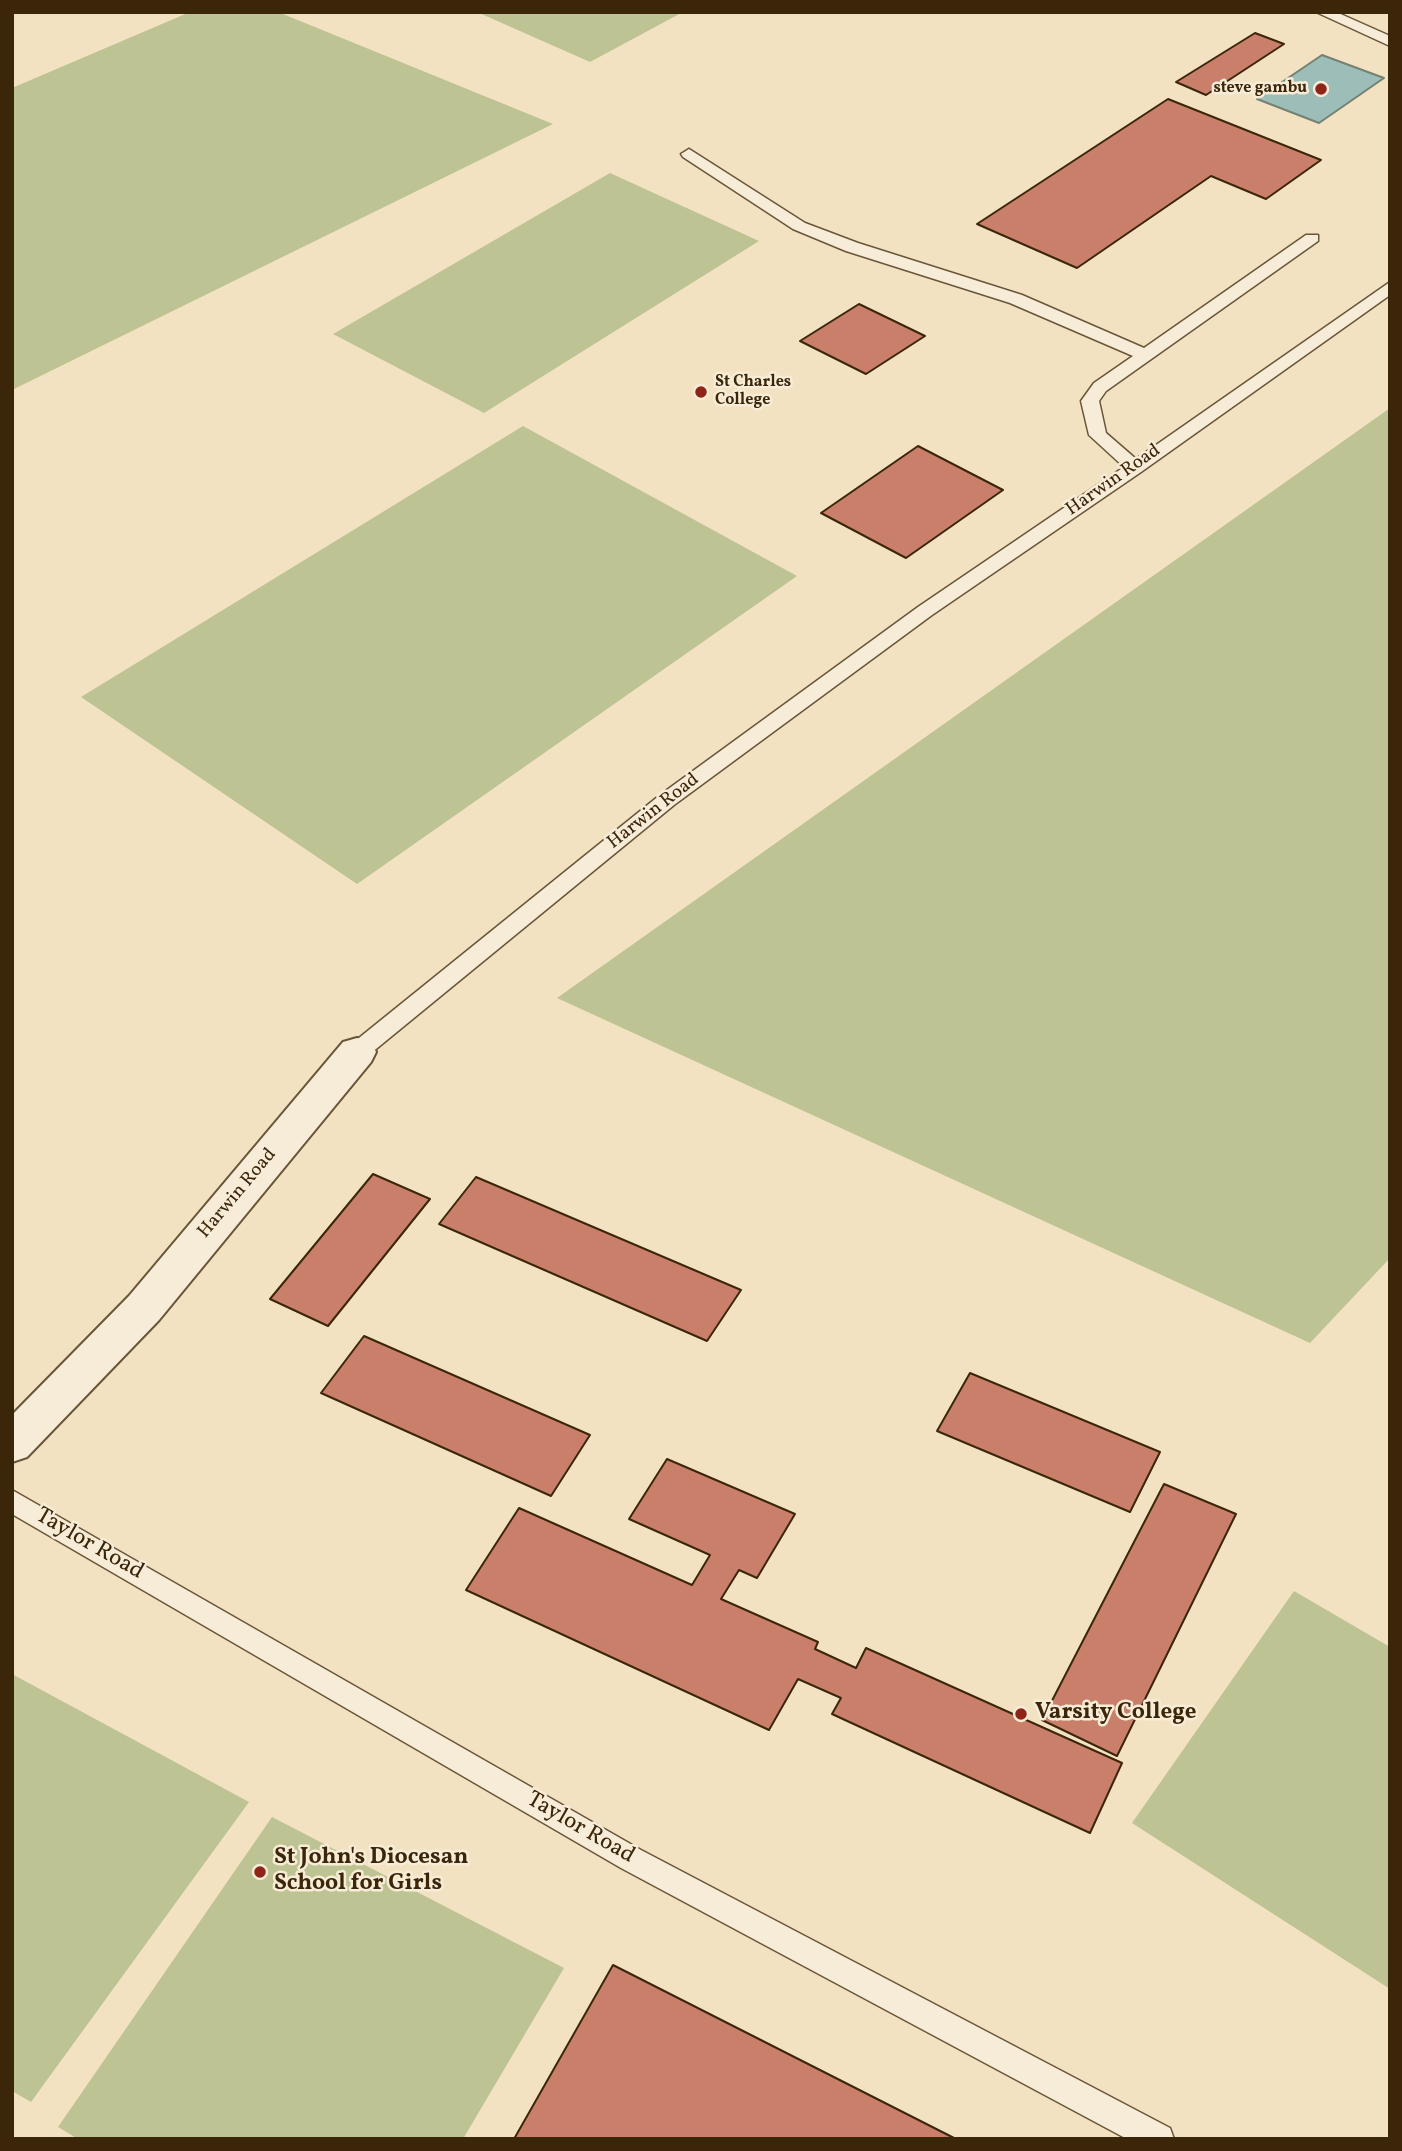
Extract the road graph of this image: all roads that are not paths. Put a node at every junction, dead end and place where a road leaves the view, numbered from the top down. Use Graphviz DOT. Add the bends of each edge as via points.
graph roads {
  1 [pos="1323,12"];
  2 [pos="1390,42"];
  3 [pos="689,154"];
  4 [pos="1312,238"];
  5 [pos="1390,287"];
  6 [pos="1144,354"];
  7 [pos="1135,468"];
  8 [pos="357,1052"];
  9 [pos="12,1444"];
  10 [pos="12,1500"];
  11 [pos="1159,2139"];
  1 -- 2 [label="lane"];
  3 -- 6 [label="lane" via="799,226 1028,304"];
  4 -- 6 [label="lane"];
  5 -- 7 [label="lane, Harwin Road"];
  6 -- 7 [label="lane" via="1100,387 1090,401 1098,435"];
  7 -- 8 [label="lane, Harwin Road" via="925,611 667,800"];
  8 -- 9 [label="street, Harwin Road" via="144,1308"];
  10 -- 11 [label="lane, Taylor Road" via="631,1858"];
}
